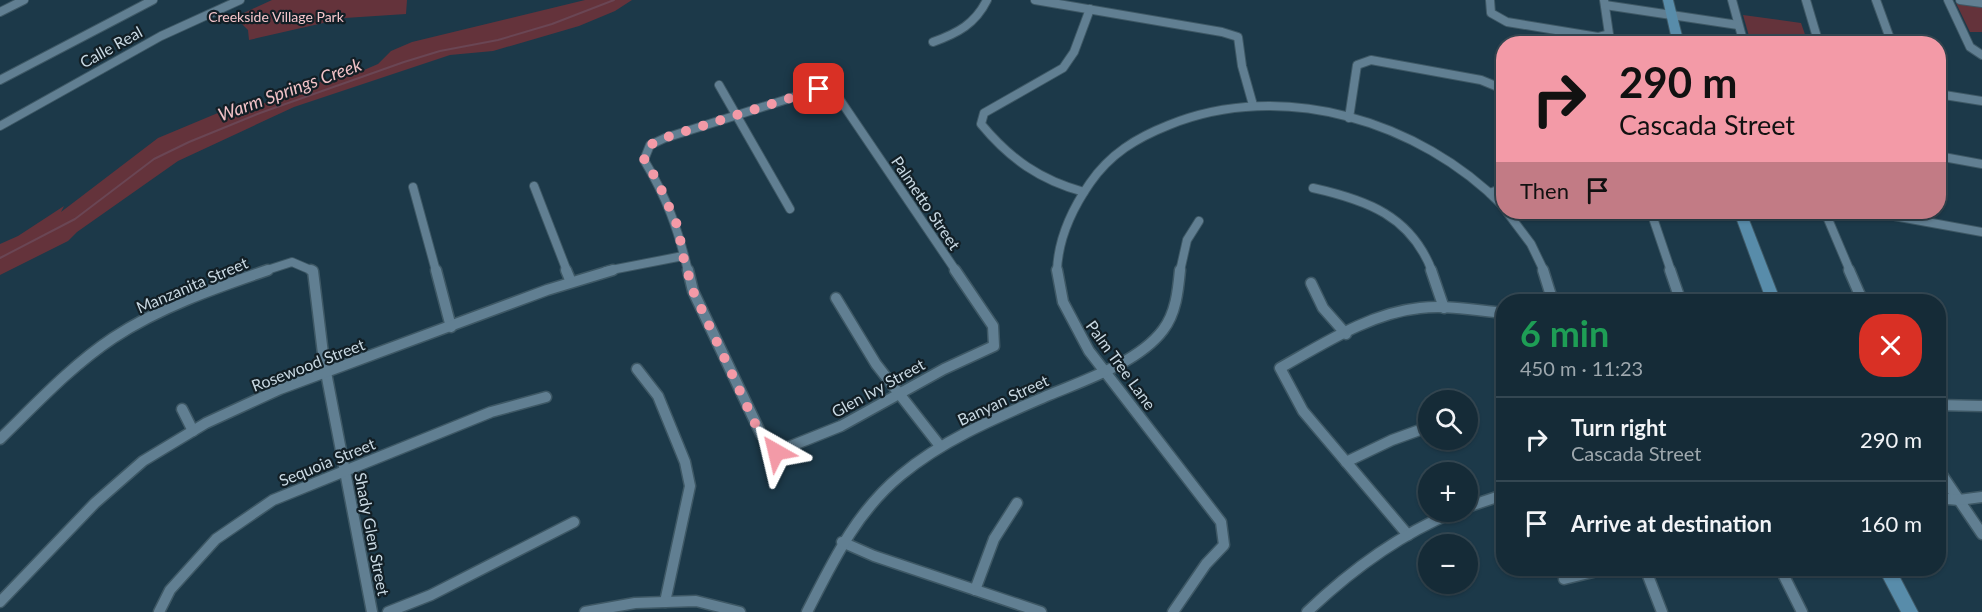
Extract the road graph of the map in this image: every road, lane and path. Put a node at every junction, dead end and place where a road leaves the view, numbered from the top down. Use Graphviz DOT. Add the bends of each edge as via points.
graph roads {
  1 [pos="24,0"];
  2 [pos="153,0"];
  3 [pos="240,0"];
  4 [pos="987,0"];
  5 [pos="1035,0"];
  6 [pos="1490,0"];
  7 [pos="1668,0"];
  8 [pos="1732,0"];
  9 [pos="1806,0"];
  10 [pos="1876,0"];
  11 [pos="1948,0"];
  12 [pos="1960,0"];
  13 [pos="1604,2"];
  14 [pos="1982,3"];
  15 [pos="1090,9"];
  16 [pos="0,12"];
  17 [pos="1670,16"];
  18 [pos="1737,25"];
  19 [pos="1592,36"];
  20 [pos="1602,36"];
  21 [pos="1676,36"];
  22 [pos="1741,36"];
  23 [pos="1817,36"];
  24 [pos="1889,36"];
  25 [pos="933,42"];
  26 [pos="1982,55"];
  27 [pos="0,80"];
  28 [pos="719,85"];
  29 [pos="1496,86"];
  30 [pos="1946,95"];
  31 [pos="1982,102"];
  32 [pos="1253,105"];
  33 [pos="736,116"];
  34 [pos="1349,118"];
  35 [pos="0,126"];
  36 [pos="1946,157"];
  37 [pos="1982,164"];
  38 [pos="534,186"];
  39 [pos="412,187"];
  40 [pos="1313,188"];
  41 [pos="1496,191"];
  42 [pos="1084,192"];
  43 [pos="1490,193"];
  44 [pos="1496,199"];
  45 [pos="790,209"];
  46 [pos="1514,219"];
  47 [pos="1653,219"];
  48 [pos="1743,219"];
  49 [pos="1828,219"];
  50 [pos="1910,219"];
  51 [pos="1199,221"];
  52 [pos="1982,232"];
  53 [pos="683,256"];
  54 [pos="292,262"];
  55 [pos="571,282"];
  56 [pos="1311,283"];
  57 [pos="1551,294"];
  58 [pos="1678,294"];
  59 [pos="1771,294"];
  60 [pos="1860,294"];
  61 [pos="836,298"];
  62 [pos="1444,308"];
  63 [pos="1496,312"];
  64 [pos="451,327"];
  65 [pos="1346,334"];
  66 [pos="994,346"];
  67 [pos="637,369"];
  68 [pos="1103,369"];
  69 [pos="326,372"];
  70 [pos="900,395"];
  71 [pos="546,398"];
  72 [pos="1946,405"];
  73 [pos="1982,406"];
  74 [pos="182,410"];
  75 [pos="193,431"];
  76 [pos="1418,431"];
  77 [pos="0,439"];
  78 [pos="940,446"];
  79 [pos="1346,462"];
  80 [pos="345,471"];
  81 [pos="1946,481"];
  82 [pos="1982,496"];
  83 [pos="1496,497"];
  84 [pos="1946,499"];
  85 [pos="1959,500"];
  86 [pos="1017,503"];
  87 [pos="1478,503"];
  88 [pos="574,522"];
  89 [pos="1434,522"];
  90 [pos="1982,534"];
  91 [pos="1408,535"];
  92 [pos="842,542"];
  93 [pos="1577,576"];
  94 [pos="1648,576"];
  95 [pos="1784,576"];
  96 [pos="1890,576"];
  97 [pos="1564,579"];
  98 [pos="975,590"];
  99 [pos="665,602"];
  100 [pos="0,603"];
  101 [pos="159,612"];
  102 [pos="372,612"];
  103 [pos="388,612"];
  104 [pos="585,612"];
  105 [pos="740,612"];
  106 [pos="807,612"];
  107 [pos="1041,612"];
  108 [pos="1173,612"];
  109 [pos="1307,612"];
  110 [pos="1662,612"];
  111 [pos="1802,612"];
  112 [pos="1910,612"];
  1 -- 16 [label="street"];
  2 -- 27 [label="street, Calle Real"];
  3 -- 35 [label="street, Calle Real" via="161,36"];
  4 -- 25 [label="street" via="977,19 965,30"];
  5 -- 15 [label="street"];
  6 -- 19 [label="street" via="1491,13 1507,22"];
  7 -- 17 [label="main road"];
  8 -- 18 [label="street"];
  9 -- 23 [label="street"];
  10 -- 24 [label="street"];
  11 -- 26 [label="street" via="1970,47"];
  12 -- 14 [label="street"];
  13 -- 17 [label="street"];
  13 -- 20 [label="street" via="1609,34"];
  15 -- 32 [label="street" via="1238,37"];
  15 -- 42 [label="street" via="1074,52 1063,68 984,113 981,124 1012,158 1036,176"];
  17 -- 18 [label="street"];
  17 -- 21 [label="main road"];
  18 -- 22 [label="street"];
  28 -- 33 [label="street"];
  29 -- 34 [label="street" via="1371,60 1358,65"];
  30 -- 31 [label="street"];
  32 -- 34 [label="street, Palm Tree Lane"];
  32 -- 42 [label="street, Palm Tree Lane" via="1176,122 1143,136 1114,154"];
  33 -- 45 [label="street"];
  33 -- 53 [label="street" via="664,138 650,145 644,160 678,227"];
  33 -- 66 [label="street, Palmetto Street" via="819,89 834,91 993,326"];
  34 -- 43 [label="street, Palm Tree Lane" via="1422,144"];
  36 -- 37 [label="street"];
  38 -- 55 [label="street"];
  39 -- 64 [label="street"];
  40 -- 62 [label="street" via="1380,207 1408,232 1426,257"];
  41 -- 43 [label="street"];
  42 -- 68 [label="street, Palm Tree Lane" via="1060,243 1057,282 1068,316"];
  43 -- 44 [label="street, Palm Tree Lane"];
  46 -- 57 [label="street" via="1544,266"];
  47 -- 58 [label="street"];
  48 -- 59 [label="main road"];
  49 -- 60 [label="street"];
  50 -- 52 [label="street"];
  51 -- 68 [label="street, Banyan Street" via="1188,239 1178,296 1167,323 1154,340"];
  53 -- 55 [label="street, Rosewood Street"];
  53 -- 70 [label="street, Glen Ivy Street" via="693,291 760,434 776,452 797,447"];
  54 -- 69 [label="street, Shady Glen Street" via="313,271"];
  54 -- 77 [label="street, Manzanita Street" via="192,298 130,327 73,369"];
  55 -- 64 [label="street, Rosewood Street"];
  56 -- 65 [label="street" via="1323,308"];
  61 -- 70 [label="street"];
  62 -- 63 [label="street"];
  62 -- 65 [label="street" via="1417,308 1378,319"];
  64 -- 69 [label="street, Rosewood Street"];
  65 -- 79 [label="street" via="1280,368 1303,411"];
  66 -- 70 [label="street, Glen Ivy Street"];
  67 -- 99 [label="street" via="658,396 685,462 690,486"];
  68 -- 78 [label="street, Banyan Street"];
  68 -- 108 [label="street, Palm Tree Lane" via="1221,522 1224,545"];
  69 -- 75 [label="street, Rosewood Street" via="280,389"];
  69 -- 80 [label="street, Shady Glen Street"];
  70 -- 78 [label="street"];
  71 -- 80 [label="street, Sequoia Street" via="491,412"];
  72 -- 73 [label="street"];
  74 -- 75 [label="street"];
  75 -- 100 [label="street, Rosewood Street" via="143,462 95,503"];
  76 -- 79 [label="street"];
  78 -- 92 [label="street, Banyan Street" via="875,497"];
  79 -- 91 [label="street"];
  80 -- 101 [label="street, Sequoia Street" via="273,500 216,539 170,590"];
  80 -- 102 [label="street, Shady Glen Street"];
  81 -- 85 [label="street"];
  82 -- 85 [label="street"];
  83 -- 87 [label="street"];
  84 -- 85 [label="street"];
  85 -- 90 [label="street"];
  86 -- 98 [label="street" via="994,539"];
  88 -- 103 [label="street" via="431,595"];
  89 -- 91 [label="street"];
  91 -- 109 [label="street" via="1378,550"];
  92 -- 98 [label="street"];
  92 -- 106 [label="street, Banyan Street"];
  93 -- 97 [label="street"];
  94 -- 110 [label="street"];
  95 -- 111 [label="street"];
  96 -- 112 [label="main road"];
  98 -- 107 [label="street"];
  99 -- 104 [label="street"];
  99 -- 105 [label="street" via="696,601"];
}
